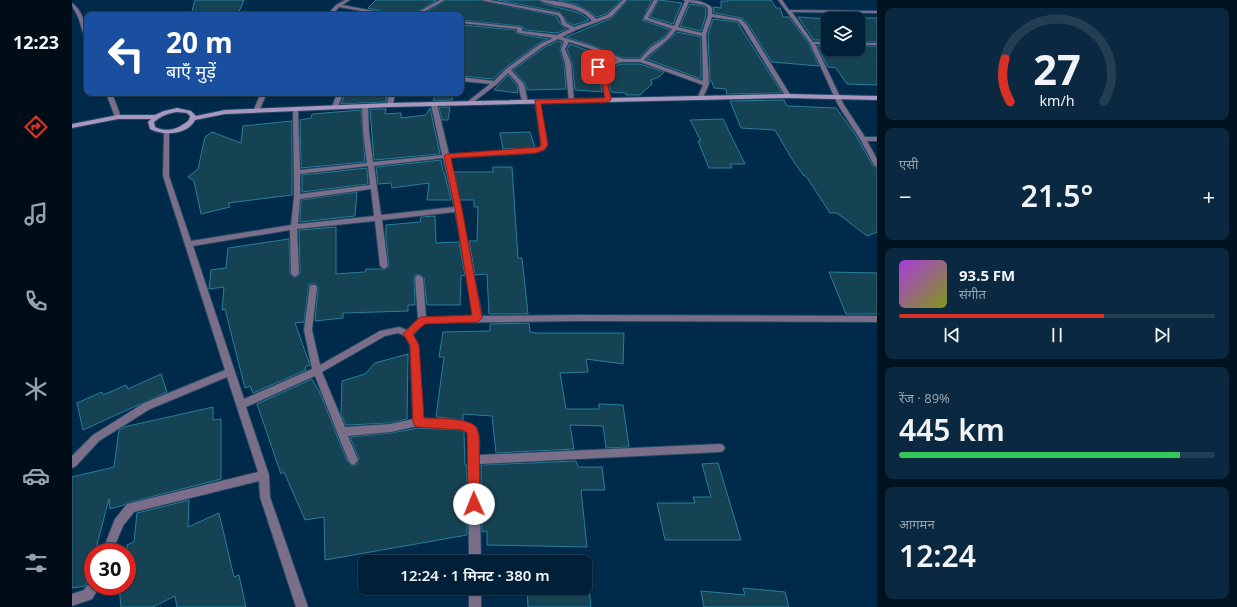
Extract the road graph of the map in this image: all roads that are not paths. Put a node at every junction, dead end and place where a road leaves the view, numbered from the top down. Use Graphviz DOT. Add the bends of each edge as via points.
graph roads {
  1 [pos="348,0"];
  2 [pos="443,0"];
  3 [pos="482,0"];
  4 [pos="541,0"];
  5 [pos="625,0"];
  6 [pos="656,0"];
  7 [pos="685,0"];
  8 [pos="688,0"];
  9 [pos="780,0"];
  10 [pos="72,4"];
  11 [pos="338,6"];
  12 [pos="788,10"];
  13 [pos="332,12"];
  14 [pos="375,12"];
  15 [pos="421,12"];
  16 [pos="877,12"];
  17 [pos="710,15"];
  18 [pos="595,21"];
  19 [pos="464,22"];
  20 [pos="675,28"];
  21 [pos="574,29"];
  22 [pos="84,31"];
  23 [pos="704,35"];
  24 [pos="558,38"];
  25 [pos="568,40"];
  26 [pos="812,43"];
  27 [pos="821,43"];
  28 [pos="865,44"];
  29 [pos="877,44"];
  30 [pos="622,60"];
  31 [pos="641,61"];
  32 [pos="508,70"];
  33 [pos="464,78"];
  34 [pos="495,83"];
  35 [pos="706,84"];
  36 [pos="110,96"];
  37 [pos="263,96"];
  38 [pos="339,96"];
  39 [pos="392,96"];
  40 [pos="788,96"];
  41 [pos="837,97"];
  42 [pos="877,98"];
  43 [pos="700,99"];
  44 [pos="608,100"];
  45 [pos="570,101"];
  46 [pos="525,102"];
  47 [pos="537,102"];
  48 [pos="470,103"];
  49 [pos="434,104"];
  50 [pos="390,105"];
  51 [pos="365,106"];
  52 [pos="335,108"];
  53 [pos="295,109"];
  54 [pos="256,111"];
  55 [pos="155,117"];
  56 [pos="118,118"];
  57 [pos="194,118"];
  58 [pos="72,126"];
  59 [pos="166,132"];
  60 [pos="863,139"];
  61 [pos="877,139"];
  62 [pos="447,156"];
  63 [pos="371,165"];
  64 [pos="877,165"];
  65 [pos="297,172"];
  66 [pos="374,187"];
  67 [pos="297,197"];
  68 [pos="458,209"];
  69 [pos="378,218"];
  70 [pos="293,227"];
  71 [pos="188,244"];
  72 [pos="384,266"];
  73 [pos="295,274"];
  74 [pos="419,278"];
  75 [pos="313,287"];
  76 [pos="478,318"];
  77 [pos="877,319"];
  78 [pos="422,320"];
  79 [pos="408,334"];
  80 [pos="317,371"];
  81 [pos="230,372"];
  82 [pos="241,405"];
  83 [pos="418,422"];
  84 [pos="342,432"];
  85 [pos="720,448"];
  86 [pos="353,460"];
  87 [pos="473,460"];
  88 [pos="72,463"];
  89 [pos="264,475"];
  90 [pos="110,543"];
  91 [pos="474,555"];
  92 [pos="88,595"];
  93 [pos="475,595"];
  94 [pos="72,600"];
  95 [pos="302,607"];
  96 [pos="475,607"];
  1 -- 11 [label="street"];
  2 -- 15 [label="street"];
  3 -- 21 [label="street" via="558,14 564,24"];
  4 -- 18 [label="street" via="583,10 591,14"];
  5 -- 18 [label="street" via="609,16"];
  6 -- 20 [label="street" via="645,19"];
  7 -- 8 [label="street"];
  8 -- 17 [label="street" via="705,4 710,8"];
  8 -- 20 [label="street"];
  9 -- 12 [label="street"];
  10 -- 22 [label="street" via="80,15"];
  11 -- 13 [label="street"];
  11 -- 14 [label="street"];
  12 -- 16 [label="street"];
  12 -- 26 [label="street"];
  17 -- 23 [label="street"];
  17 -- 40 [label="street" via="739,20 746,26"];
  18 -- 21 [label="street"];
  19 -- 24 [label="street" via="520,28 519,32"];
  20 -- 23 [label="street"];
  20 -- 31 [label="street" via="667,39 653,48"];
  21 -- 24 [label="street"];
  23 -- 35 [label="street"];
  24 -- 25 [label="street"];
  24 -- 32 [label="street"];
  25 -- 30 [label="street"];
  25 -- 45 [label="street" via="562,49 568,63"];
  26 -- 27 [label="street"];
  26 -- 41 [label="street"];
  28 -- 29 [label="street"];
  30 -- 31 [label="street"];
  30 -- 44 [label="street" via="598,67 604,79"];
  31 -- 35 [label="street"];
  32 -- 34 [label="street"];
  32 -- 46 [label="street" via="521,84"];
  33 -- 34 [label="street"];
  34 -- 48 [label="street"];
  35 -- 43 [label="street"];
  36 -- 56 [label="street"];
  37 -- 54 [label="street"];
  38 -- 52 [label="street"];
  39 -- 50 [label="street"];
  40 -- 41 [label="street"];
  40 -- 43 [label="street"];
  41 -- 42 [label="street"];
  41 -- 60 [label="street"];
  43 -- 44 [label="street"];
  44 -- 45 [label="street"];
  45 -- 47 [label="street"];
  46 -- 47 [label="street"];
  46 -- 48 [label="street"];
  47 -- 62 [label="street" via="544,145 542,149"];
  48 -- 49 [label="street"];
  49 -- 50 [label="street"];
  49 -- 62 [label="street"];
  50 -- 51 [label="street"];
  51 -- 52 [label="street"];
  51 -- 63 [label="street"];
  52 -- 53 [label="street"];
  53 -- 54 [label="street"];
  53 -- 65 [label="street"];
  54 -- 57 [label="street" via="225,112"];
  55 -- 56 [label="street"];
  55 -- 57 [label="street" via="178,110 190,112"];
  55 -- 59 [label="street" via="151,122 152,128"];
  56 -- 58 [label="street"];
  57 -- 59 [label="street" via="182,129"];
  59 -- 71 [label="street" via="166,176"];
  60 -- 61 [label="street"];
  60 -- 64 [label="street"];
  62 -- 63 [label="street"];
  62 -- 68 [label="street"];
  63 -- 65 [label="street"];
  63 -- 66 [label="street"];
  65 -- 67 [label="street"];
  66 -- 67 [label="street"];
  66 -- 69 [label="street"];
  67 -- 70 [label="street"];
  68 -- 69 [label="street"];
  68 -- 76 [label="street"];
  69 -- 70 [label="street"];
  69 -- 72 [label="street"];
  70 -- 71 [label="street"];
  70 -- 73 [label="street"];
  71 -- 81 [label="street"];
  74 -- 78 [label="street"];
  75 -- 80 [label="street" via="308,330"];
  76 -- 77 [label="street"];
  76 -- 78 [label="street"];
  78 -- 79 [label="street"];
  79 -- 80 [label="street" via="399,330 383,333"];
  79 -- 83 [label="street" via="414,345"];
  80 -- 82 [label="street"];
  80 -- 84 [label="street"];
  81 -- 82 [label="street"];
  81 -- 88 [label="street" via="148,406 96,438"];
  82 -- 89 [label="street"];
  83 -- 84 [label="street" via="391,428"];
  83 -- 87 [label="street" via="469,427 474,435"];
  84 -- 86 [label="street"];
  85 -- 87 [label="street"];
  87 -- 91 [label="street"];
  89 -- 90 [label="street" via="131,508 123,514"];
  89 -- 95 [label="street" via="265,497"];
  92 -- 94 [label="street"];
  93 -- 96 [label="street"];
}
